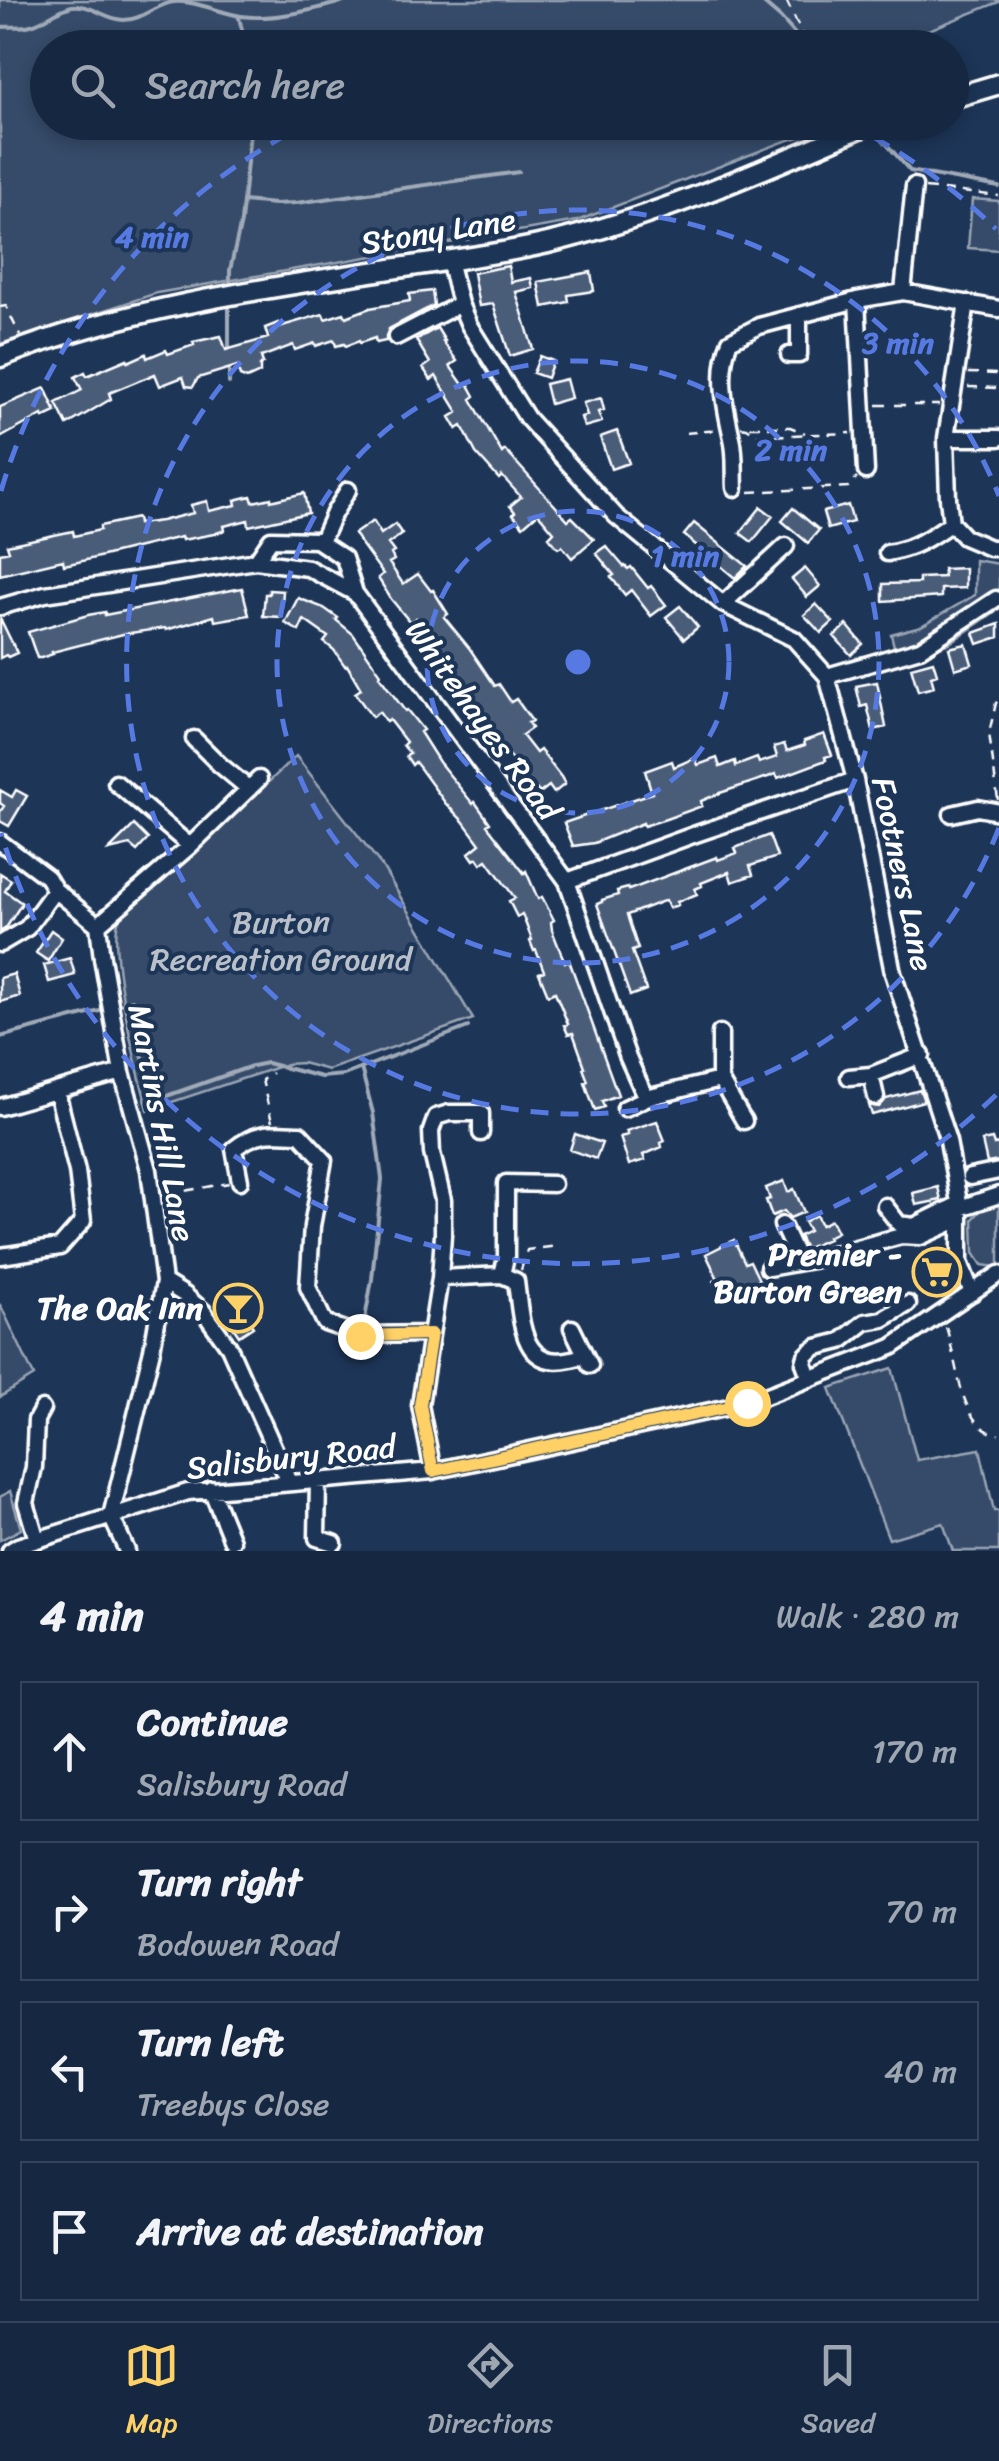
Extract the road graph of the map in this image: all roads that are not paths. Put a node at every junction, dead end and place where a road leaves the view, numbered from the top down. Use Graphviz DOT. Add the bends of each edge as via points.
graph roads {
  1 [pos="999,84"];
  2 [pos="969,93"];
  3 [pos="831,140"];
  4 [pos="914,186"];
  5 [pos="449,260"];
  6 [pos="903,292"];
  7 [pos="857,300"];
  8 [pos="966,303"];
  9 [pos="460,304"];
  10 [pos="999,309"];
  11 [pos="799,316"];
  12 [pos="396,337"];
  13 [pos="789,354"];
  14 [pos="0,357"];
  15 [pos="946,438"];
  16 [pos="999,438"];
  17 [pos="866,470"];
  18 [pos="734,488"];
  19 [pos="348,490"];
  20 [pos="951,523"];
  21 [pos="321,542"];
  22 [pos="786,546"];
  23 [pos="999,548"];
  24 [pos="888,553"];
  25 [pos="256,562"];
  26 [pos="356,592"];
  27 [pos="996,599"];
  28 [pos="723,604"];
  29 [pos="0,607"];
  30 [pos="827,676"];
  31 [pos="194,739"];
  32 [pos="855,780"];
  33 [pos="116,783"];
  34 [pos="999,812"];
  35 [pos="952,814"];
  36 [pos="0,842"];
  37 [pos="190,846"];
  38 [pos="567,881"];
  39 [pos="55,890"];
  40 [pos="98,925"];
  41 [pos="0,944"];
  42 [pos="720,1033"];
  43 [pos="922,1055"];
  44 [pos="122,1072"];
  45 [pos="872,1075"];
  46 [pos="849,1078"];
  47 [pos="720,1080"];
  48 [pos="57,1092"];
  49 [pos="876,1096"];
  50 [pos="646,1098"];
  51 [pos="0,1107"];
  52 [pos="625,1108"];
  53 [pos="744,1120"];
  54 [pos="481,1133"];
  55 [pos="999,1171"];
  56 [pos="970,1177"];
  57 [pos="240,1181"];
  58 [pos="552,1184"];
  59 [pos="999,1195"];
  60 [pos="885,1206"];
  61 [pos="960,1210"];
  62 [pos="782,1226"];
  63 [pos="1,1256"];
  64 [pos="799,1262"];
  65 [pos="768,1268"];
  66 [pos="999,1274"];
  67 [pos="440,1278"];
  68 [pos="509,1278"];
  69 [pos="164,1282"];
  70 [pos="972,1293"];
  71 [pos="908,1304"];
  72 [pos="572,1328"];
  73 [pos="431,1334"];
  74 [pos="810,1379"];
  75 [pos="42,1409"];
  76 [pos="433,1471"];
  77 [pos="318,1480"];
  78 [pos="290,1482"];
  79 [pos="211,1490"];
  80 [pos="111,1516"];
  81 [pos="37,1540"];
  82 [pos="232,1541"];
  83 [pos="334,1543"];
  84 [pos="10,1551"];
  85 [pos="126,1551"];
  1 -- 2 [label="main road"];
  3 -- 5 [label="main road, Stony Lane" via="689,200 547,243"];
  4 -- 6 [label="street"];
  5 -- 9 [label="street, Footners Lane"];
  5 -- 14 [label="main road, Stony Lane" via="223,294 129,315"];
  6 -- 7 [label="street"];
  6 -- 8 [label="street"];
  7 -- 11 [label="street"];
  7 -- 17 [label="street"];
  8 -- 10 [label="street"];
  8 -- 15 [label="street"];
  9 -- 12 [label="street"];
  9 -- 28 [label="street, Footners Lane" via="528,418 616,516"];
  11 -- 13 [label="street" via="798,355"];
  11 -- 18 [label="street" via="758,326 730,341 725,353 736,428"];
  15 -- 16 [label="street"];
  15 -- 20 [label="street"];
  19 -- 21 [label="street"];
  20 -- 23 [label="street" via="964,537"];
  20 -- 24 [label="street" via="924,543"];
  21 -- 25 [label="street, Whitehayes Road" via="271,539"];
  21 -- 26 [label="street, Whitehayes Road" via="344,558"];
  22 -- 28 [label="street"];
  25 -- 26 [label="street, Whitehayes Road" via="308,568"];
  25 -- 29 [label="street, Whitehayes Road" via="45,594"];
  26 -- 38 [label="street, Whitehayes Road"];
  27 -- 30 [label="street" via="920,650"];
  28 -- 30 [label="street, Footners Lane" via="794,638"];
  30 -- 32 [label="street, Footners Lane"];
  31 -- 37 [label="street" via="254,784"];
  32 -- 38 [label="street"];
  32 -- 43 [label="street, Footners Lane" via="894,973"];
  33 -- 37 [label="street"];
  34 -- 35 [label="street"];
  36 -- 39 [label="street"];
  37 -- 40 [label="street"];
  38 -- 50 [label="street, Whitehayes Road"];
  39 -- 40 [label="street"];
  39 -- 41 [label="street" via="27,928"];
  40 -- 44 [label="street, Martins Hill Lane"];
  42 -- 47 [label="street"];
  43 -- 45 [label="street"];
  43 -- 61 [label="street, Footners Lane"];
  44 -- 48 [label="street"];
  44 -- 69 [label="street, Martins Hill Lane" via="148,1170"];
  45 -- 46 [label="street"];
  45 -- 49 [label="street"];
  47 -- 50 [label="street"];
  47 -- 53 [label="street"];
  48 -- 51 [label="street"];
  48 -- 63 [label="street" via="84,1221 60,1247"];
  50 -- 52 [label="street"];
  54 -- 67 [label="street" via="481,1113 436,1117 431,1131 444,1200"];
  55 -- 56 [label="street"];
  57 -- 73 [label="street" via="234,1149 247,1138 300,1134 324,1160 308,1287 325,1322 360,1336"];
  58 -- 68 [label="street" via="506,1184"];
  59 -- 61 [label="street"];
  60 -- 61 [label="street" via="899,1224 914,1226"];
  61 -- 64 [label="street" via="920,1236"];
  61 -- 70 [label="street" via="960,1262"];
  62 -- 64 [label="street"];
  64 -- 65 [label="street"];
  66 -- 70 [label="street, Salisbury Road"];
  67 -- 68 [label="street"];
  67 -- 73 [label="street"];
  68 -- 72 [label="street" via="535,1355 550,1362 588,1360"];
  69 -- 78 [label="street, Martins Hill Lane" via="208,1307"];
  69 -- 80 [label="street, Martins Hill Lane"];
  70 -- 74 [label="street, Salisbury Road" via="892,1346"];
  71 -- 74 [label="street" via="811,1351 804,1363"];
  73 -- 76 [label="street" via="420,1405"];
  74 -- 76 [label="street, Salisbury Road" via="747,1403"];
  75 -- 81 [label="street" via="26,1504"];
  76 -- 77 [label="street, Salisbury Road"];
  77 -- 78 [label="street, Salisbury Road"];
  77 -- 83 [label="street" via="317,1538"];
  78 -- 79 [label="street, Salisbury Road"];
  79 -- 80 [label="street, Salisbury Road"];
  79 -- 82 [label="street"];
  80 -- 81 [label="street, Salisbury Road"];
  80 -- 85 [label="street"];
  81 -- 84 [label="street, Salisbury Road"];
}
